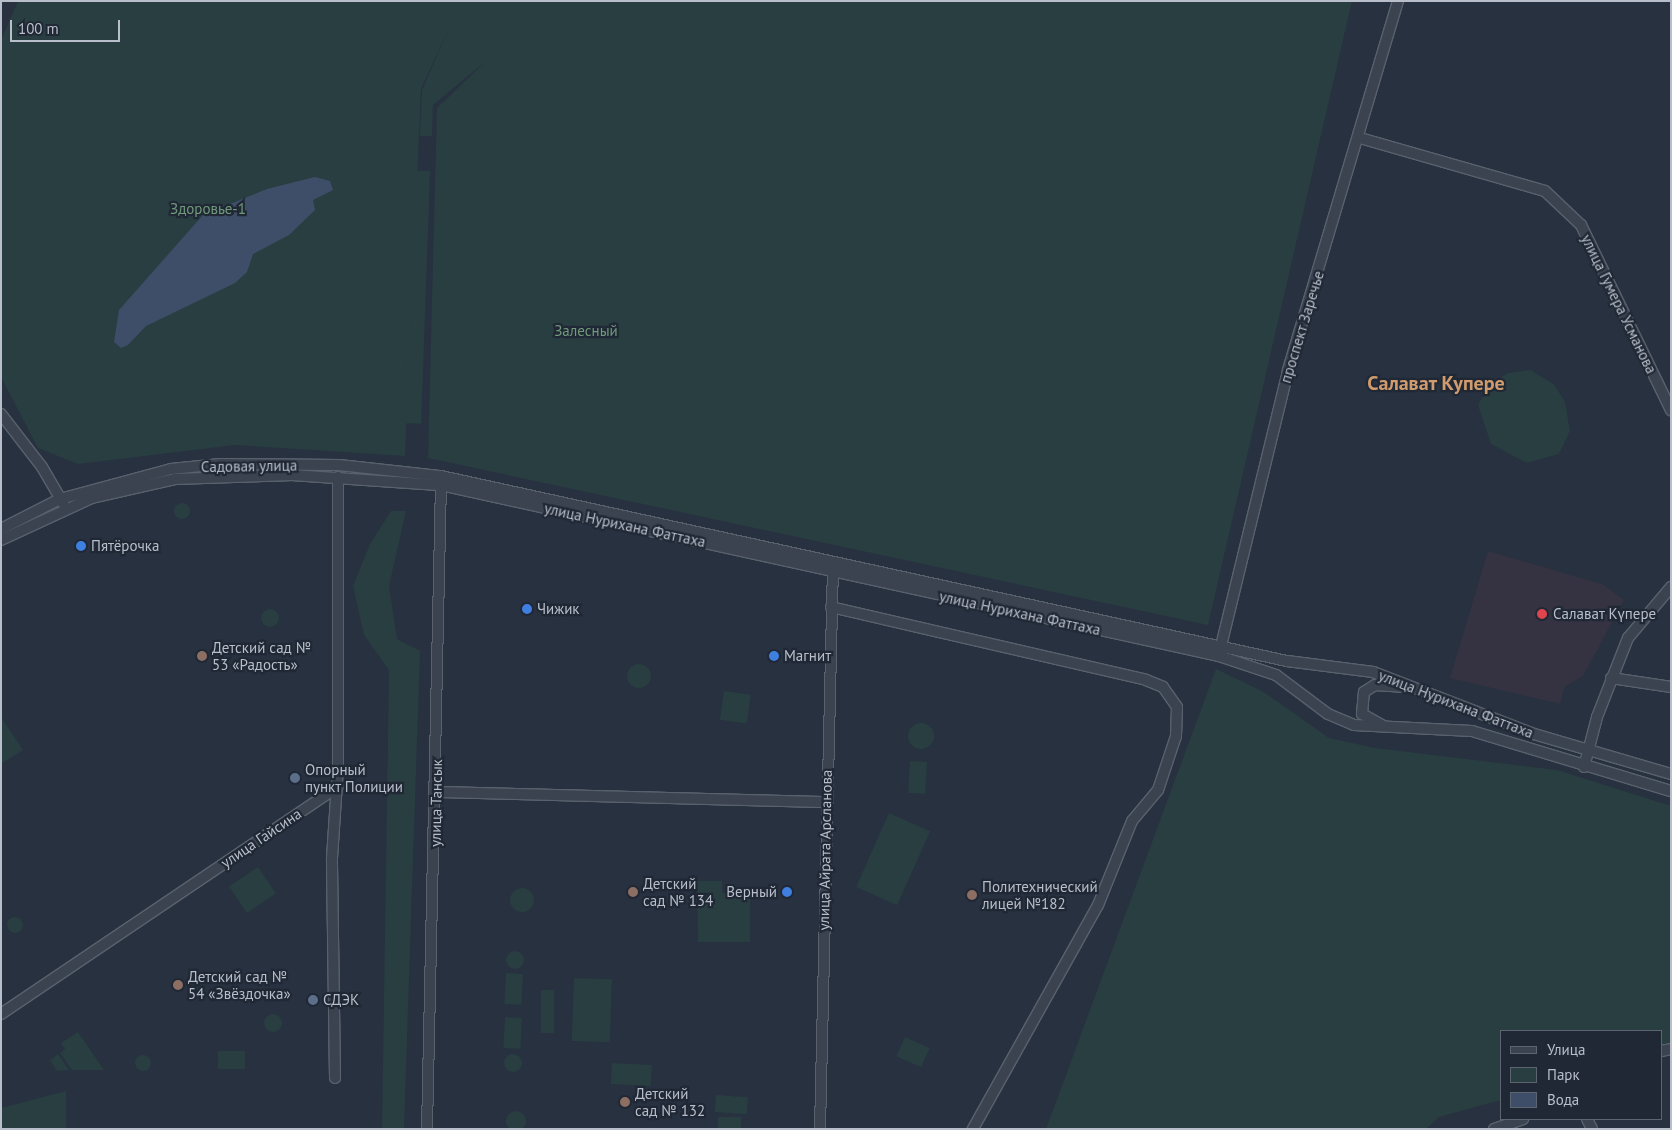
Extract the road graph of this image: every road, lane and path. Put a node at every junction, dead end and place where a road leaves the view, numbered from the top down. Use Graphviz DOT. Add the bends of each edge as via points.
graph roads {
  1 [pos="1398,1"];
  2 [pos="1360,138"];
  3 [pos="1671,410"];
  4 [pos="1,414"];
  5 [pos="338,476"];
  6 [pos="441,481"];
  7 [pos="62,503"];
  8 [pos="1,529"];
  9 [pos="1,540"];
  10 [pos="833,566"];
  11 [pos="1671,586"];
  12 [pos="831,607"];
  13 [pos="1222,644"];
  14 [pos="1219,656"];
  15 [pos="1611,678"];
  16 [pos="1410,687"];
  17 [pos="1671,687"];
  18 [pos="1390,728"];
  19 [pos="1588,753"];
  20 [pos="1584,767"];
  21 [pos="1671,774"];
  22 [pos="338,787"];
  23 [pos="1671,790"];
  24 [pos="436,792"];
  25 [pos="826,802"];
  26 [pos="1,1014"];
  27 [pos="335,1078"];
  28 [pos="1521,1120"];
  29 [pos="427,1129"];
  30 [pos="820,1129"];
  31 [pos="973,1129"];
  32 [pos="1494,1129"];
  1 -- 2 [label="street, проспект Заречье"];
  2 -- 3 [label="street, улица Гумера Усманова" via="1545,191 1581,225"];
  2 -- 13 [label="street, проспект Заречье" via="1288,370"];
  4 -- 7 [label="street"];
  5 -- 6 [label="street, Садовая улица"];
  5 -- 7 [label="street, Садовая улица" via="233,474 175,479"];
  5 -- 22 [label="street"];
  6 -- 7 [label="street, Садовая улица" via="340,465 221,464 136,476"];
  6 -- 10 [label="street, улица Нурихана Фаттаха"];
  6 -- 24 [label="street, улица Тансык"];
  7 -- 8 [label="street"];
  7 -- 9 [label="street"];
  10 -- 12 [label="street, улица Айрата Арсланова"];
  10 -- 13 [label="street, улица Нурихана Фаттаха"];
  10 -- 14 [label="street, улица Нурихана Фаттаха"];
  11 -- 15 [label="street" via="1628,638"];
  12 -- 25 [label="street, улица Айрата Арсланова"];
  12 -- 31 [label="street" via="1146,680 1163,687 1177,707 1176,736 1158,790 1132,821 1098,905"];
  13 -- 14 [label="street, проспект Заречье"];
  13 -- 16 [label="street, улица Нурихана Фаттаха" via="1309,665 1373,672"];
  14 -- 18 [label="street, улица Нурихана Фаттаха" via="1276,675 1342,721 1365,728"];
  15 -- 17 [label="street"];
  15 -- 19 [label="street"];
  16 -- 18 [label="street" via="1375,684 1361,698 1366,719"];
  16 -- 19 [label="street, улица Нурихана Фаттаха"];
  18 -- 20 [label="street, улица Нурихана Фаттаха" via="1472,731"];
  19 -- 20 [label="street"];
  19 -- 21 [label="street, улица Нурихана Фаттаха"];
  20 -- 23 [label="street, улица Нурихана Фаттаха"];
  22 -- 26 [label="street, улица Гайсина"];
  22 -- 27 [label="street" via="332,858"];
  24 -- 25 [label="street"];
  24 -- 29 [label="street, улица Тансык"];
  25 -- 30 [label="street, улица Айрата Арсланова"];
  28 -- 32 [label="street"];
}
